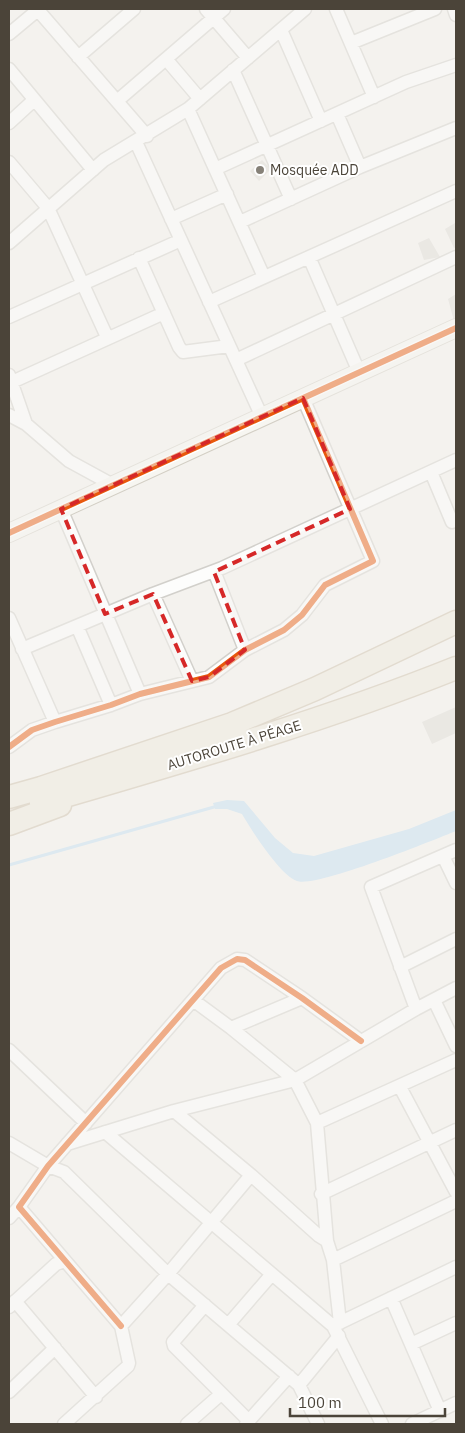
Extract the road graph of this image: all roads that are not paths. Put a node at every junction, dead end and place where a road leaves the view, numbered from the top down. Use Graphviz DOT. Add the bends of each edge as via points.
graph roads {
  1 [pos="38,9"];
  2 [pos="134,9"];
  3 [pos="224,9"];
  4 [pos="305,9"];
  5 [pos="336,9"];
  6 [pos="436,9"];
  7 [pos="454,9"];
  8 [pos="210,13"];
  9 [pos="456,15"];
  10 [pos="281,30"];
  11 [pos="9,34"];
  12 [pos="351,43"];
  13 [pos="78,57"];
  14 [pos="248,58"];
  15 [pos="166,59"];
  16 [pos="456,65"];
  17 [pos="9,69"];
  18 [pos="234,70"];
  19 [pos="374,97"];
  20 [pos="200,99"];
  21 [pos="34,100"];
  22 [pos="117,101"];
  23 [pos="188,110"];
  24 [pos="337,114"];
  25 [pos="321,121"];
  26 [pos="9,123"];
  27 [pos="456,128"];
  28 [pos="142,139"];
  29 [pos="267,146"];
  30 [pos="9,163"];
  31 [pos="360,167"];
  32 [pos="215,169"];
  33 [pos="93,170"];
  34 [pos="456,191"];
  35 [pos="227,194"];
  36 [pos="290,199"];
  37 [pos="48,208"];
  38 [pos="171,219"];
  39 [pos="240,222"];
  40 [pos="180,240"];
  41 [pos="9,243"];
  42 [pos="309,257"];
  43 [pos="456,257"];
  44 [pos="139,258"];
  45 [pos="264,277"];
  46 [pos="82,283"];
  47 [pos="209,302"];
  48 [pos="164,313"];
  49 [pos="334,314"];
  50 [pos="9,316"];
  51 [pos="456,328"];
  52 [pos="107,337"];
  53 [pos="229,346"];
  54 [pos="236,360"];
  55 [pos="359,372"];
  56 [pos="10,378"];
  57 [pos="303,398"];
  58 [pos="9,415"];
  59 [pos="262,417"];
  60 [pos="26,424"];
  61 [pos="456,460"];
  62 [pos="431,472"];
  63 [pos="113,485"];
  64 [pos="60,509"];
  65 [pos="350,509"];
  66 [pos="452,522"];
  67 [pos="9,533"];
  68 [pos="214,571"];
  69 [pos="153,594"];
  70 [pos="105,614"];
  71 [pos="9,618"];
  72 [pos="456,622"];
  73 [pos="77,626"];
  74 [pos="22,649"];
  75 [pos="245,650"];
  76 [pos="456,668"];
  77 [pos="192,681"];
  78 [pos="140,694"];
  79 [pos="111,706"];
  80 [pos="55,722"];
  81 [pos="9,747"];
  82 [pos="151,750"];
  83 [pos="173,764"];
  84 [pos="9,785"];
  85 [pos="9,797"];
  86 [pos="9,813"];
  87 [pos="9,824"];
  88 [pos="456,850"];
  89 [pos="444,856"];
  90 [pos="456,883"];
  91 [pos="456,939"];
  92 [pos="400,967"];
  93 [pos="456,988"];
  94 [pos="302,998"];
  95 [pos="193,1000"];
  96 [pos="434,1000"];
  97 [pos="416,1009"];
  98 [pos="231,1028"];
  99 [pos="361,1041"];
  100 [pos="456,1046"];
  101 [pos="9,1050"];
  102 [pos="456,1060"];
  103 [pos="295,1080"];
  104 [pos="400,1086"];
  105 [pos="174,1111"];
  106 [pos="86,1122"];
  107 [pos="317,1123"];
  108 [pos="456,1130"];
  109 [pos="105,1132"];
  110 [pos="9,1143"];
  111 [pos="430,1143"];
  112 [pos="67,1144"];
  113 [pos="48,1166"];
  114 [pos="252,1175"];
  115 [pos="456,1192"];
  116 [pos="322,1194"];
  117 [pos="456,1201"];
  118 [pos="19,1207"];
  119 [pos="9,1218"];
  120 [pos="211,1223"];
  121 [pos="327,1241"];
  122 [pos="65,1260"];
  123 [pos="333,1260"];
  124 [pos="456,1267"];
  125 [pos="168,1274"];
  126 [pos="272,1274"];
  127 [pos="391,1298"];
  128 [pos="12,1304"];
  129 [pos="205,1305"];
  130 [pos="456,1323"];
  131 [pos="228,1325"];
  132 [pos="121,1326"];
  133 [pos="337,1328"];
  134 [pos="411,1344"];
  135 [pos="54,1348"];
  136 [pos="289,1376"];
  137 [pos="300,1385"];
  138 [pos="9,1392"];
  139 [pos="221,1394"];
  140 [pos="96,1397"];
  141 [pos="456,1403"];
  142 [pos="440,1411"];
  143 [pos="79,1419"];
  144 [pos="248,1423"];
  145 [pos="64,1424"];
  146 [pos="187,1424"];
  147 [pos="318,1424"];
  148 [pos="382,1424"];
  149 [pos="412,1424"];
  1 -- 11 [label="street"];
  1 -- 13 [label="street"];
  2 -- 13 [label="street"];
  3 -- 8 [label="street"];
  4 -- 10 [label="street"];
  5 -- 12 [label="street"];
  6 -- 12 [label="street"];
  7 -- 9 [label="street"];
  8 -- 14 [label="street"];
  8 -- 15 [label="street"];
  10 -- 14 [label="street"];
  10 -- 25 [label="street"];
  12 -- 19 [label="street"];
  13 -- 22 [label="street"];
  14 -- 18 [label="street"];
  15 -- 20 [label="street"];
  15 -- 22 [label="street"];
  16 -- 19 [label="street"];
  17 -- 21 [label="street"];
  18 -- 20 [label="street"];
  18 -- 29 [label="street"];
  19 -- 24 [label="street"];
  20 -- 23 [label="street"];
  21 -- 26 [label="street"];
  21 -- 33 [label="street"];
  22 -- 28 [label="street"];
  23 -- 28 [label="street"];
  23 -- 32 [label="street"];
  24 -- 25 [label="street"];
  24 -- 31 [label="street"];
  25 -- 29 [label="street"];
  27 -- 31 [label="street"];
  28 -- 33 [label="street" via="104,160"];
  28 -- 38 [label="street"];
  29 -- 32 [label="street"];
  29 -- 36 [label="street"];
  30 -- 37 [label="street"];
  31 -- 36 [label="street"];
  32 -- 35 [label="street"];
  33 -- 37 [label="street"];
  34 -- 42 [label="street"];
  35 -- 38 [label="street"];
  35 -- 39 [label="street"];
  36 -- 39 [label="street"];
  37 -- 41 [label="street"];
  37 -- 46 [label="street"];
  38 -- 40 [label="street"];
  39 -- 45 [label="street"];
  40 -- 44 [label="street"];
  40 -- 47 [label="street"];
  42 -- 45 [label="street"];
  42 -- 49 [label="street"];
  43 -- 49 [label="street"];
  44 -- 46 [label="street"];
  44 -- 48 [label="street"];
  45 -- 47 [label="street"];
  46 -- 50 [label="street"];
  46 -- 52 [label="street"];
  47 -- 53 [label="street"];
  48 -- 52 [label="street"];
  48 -- 53 [label="street" via="183,352"];
  49 -- 54 [label="street"];
  49 -- 55 [label="street"];
  51 -- 55 [label="street"];
  52 -- 56 [label="street"];
  53 -- 54 [label="street"];
  54 -- 59 [label="street"];
  55 -- 57 [label="street"];
  56 -- 60 [label="street"];
  57 -- 59 [label="street"];
  57 -- 65 [label="street"];
  58 -- 60 [label="street"];
  59 -- 63 [label="street"];
  60 -- 63 [label="street" via="69,461"];
  61 -- 62 [label="street"];
  62 -- 65 [label="street"];
  62 -- 66 [label="street"];
  63 -- 64 [label="street"];
  64 -- 67 [label="street"];
  64 -- 70 [label="street"];
  65 -- 68 [label="street"];
  65 -- 75 [label="street" via="373,561 325,585 302,615 284,630"];
  68 -- 69 [label="street"];
  68 -- 75 [label="street"];
  69 -- 70 [label="street"];
  69 -- 77 [label="street"];
  70 -- 73 [label="street"];
  70 -- 78 [label="street"];
  71 -- 74 [label="street"];
  72 -- 82 [label="highway" via="232,724"];
  73 -- 74 [label="street"];
  73 -- 79 [label="street"];
  74 -- 80 [label="street"];
  75 -- 77 [label="street" via="209,677"];
  76 -- 83 [label="highway, AUTOROUTE À PÉAGE" via="339,712"];
  77 -- 78 [label="street"];
  78 -- 79 [label="street"];
  79 -- 80 [label="street"];
  80 -- 81 [label="street" via="32,730"];
  82 -- 84 [label="highway"];
  82 -- 85 [label="highway"];
  83 -- 86 [label="highway, AUTOROUTE À PÉAGE"];
  83 -- 87 [label="highway"];
  88 -- 89 [label="street"];
  89 -- 90 [label="street"];
  89 -- 92 [label="street" via="371,887"];
  91 -- 92 [label="street"];
  92 -- 97 [label="street"];
  93 -- 96 [label="street"];
  94 -- 95 [label="street" via="245,960 237,959 221,968"];
  94 -- 98 [label="street"];
  94 -- 99 [label="street"];
  95 -- 98 [label="street"];
  95 -- 106 [label="street"];
  96 -- 97 [label="street"];
  96 -- 100 [label="street"];
  97 -- 99 [label="street"];
  98 -- 103 [label="street"];
  99 -- 103 [label="street"];
  101 -- 106 [label="street"];
  102 -- 104 [label="street"];
  103 -- 105 [label="street"];
  103 -- 107 [label="street"];
  104 -- 107 [label="street"];
  104 -- 111 [label="street"];
  105 -- 109 [label="street"];
  105 -- 114 [label="street"];
  106 -- 112 [label="street"];
  107 -- 116 [label="street"];
  108 -- 111 [label="street"];
  109 -- 112 [label="street"];
  109 -- 120 [label="street"];
  110 -- 113 [label="street"];
  111 -- 115 [label="street"];
  111 -- 116 [label="street"];
  112 -- 113 [label="street"];
  113 -- 118 [label="street"];
  113 -- 125 [label="street" via="64,1172"];
  114 -- 120 [label="street"];
  114 -- 121 [label="street"];
  116 -- 121 [label="street"];
  117 -- 123 [label="street"];
  118 -- 119 [label="street"];
  118 -- 122 [label="street"];
  120 -- 125 [label="street"];
  120 -- 126 [label="street"];
  121 -- 123 [label="street"];
  122 -- 128 [label="street" via="56,1264"];
  122 -- 132 [label="street"];
  123 -- 133 [label="street"];
  124 -- 127 [label="street"];
  125 -- 129 [label="street"];
  125 -- 132 [label="street"];
  126 -- 131 [label="street"];
  126 -- 133 [label="street"];
  127 -- 133 [label="street"];
  127 -- 134 [label="street"];
  128 -- 135 [label="street"];
  129 -- 131 [label="street"];
  129 -- 139 [label="street" via="173,1342"];
  130 -- 134 [label="street"];
  131 -- 136 [label="street"];
  132 -- 140 [label="street" via="128,1366"];
  133 -- 137 [label="street"];
  133 -- 148 [label="street"];
  134 -- 142 [label="street"];
  135 -- 138 [label="street"];
  135 -- 140 [label="street"];
  136 -- 137 [label="street"];
  136 -- 144 [label="street"];
  137 -- 147 [label="street"];
  139 -- 144 [label="street"];
  139 -- 146 [label="street"];
  140 -- 143 [label="street"];
  141 -- 142 [label="street"];
  142 -- 149 [label="street"];
  143 -- 145 [label="street"];
}
